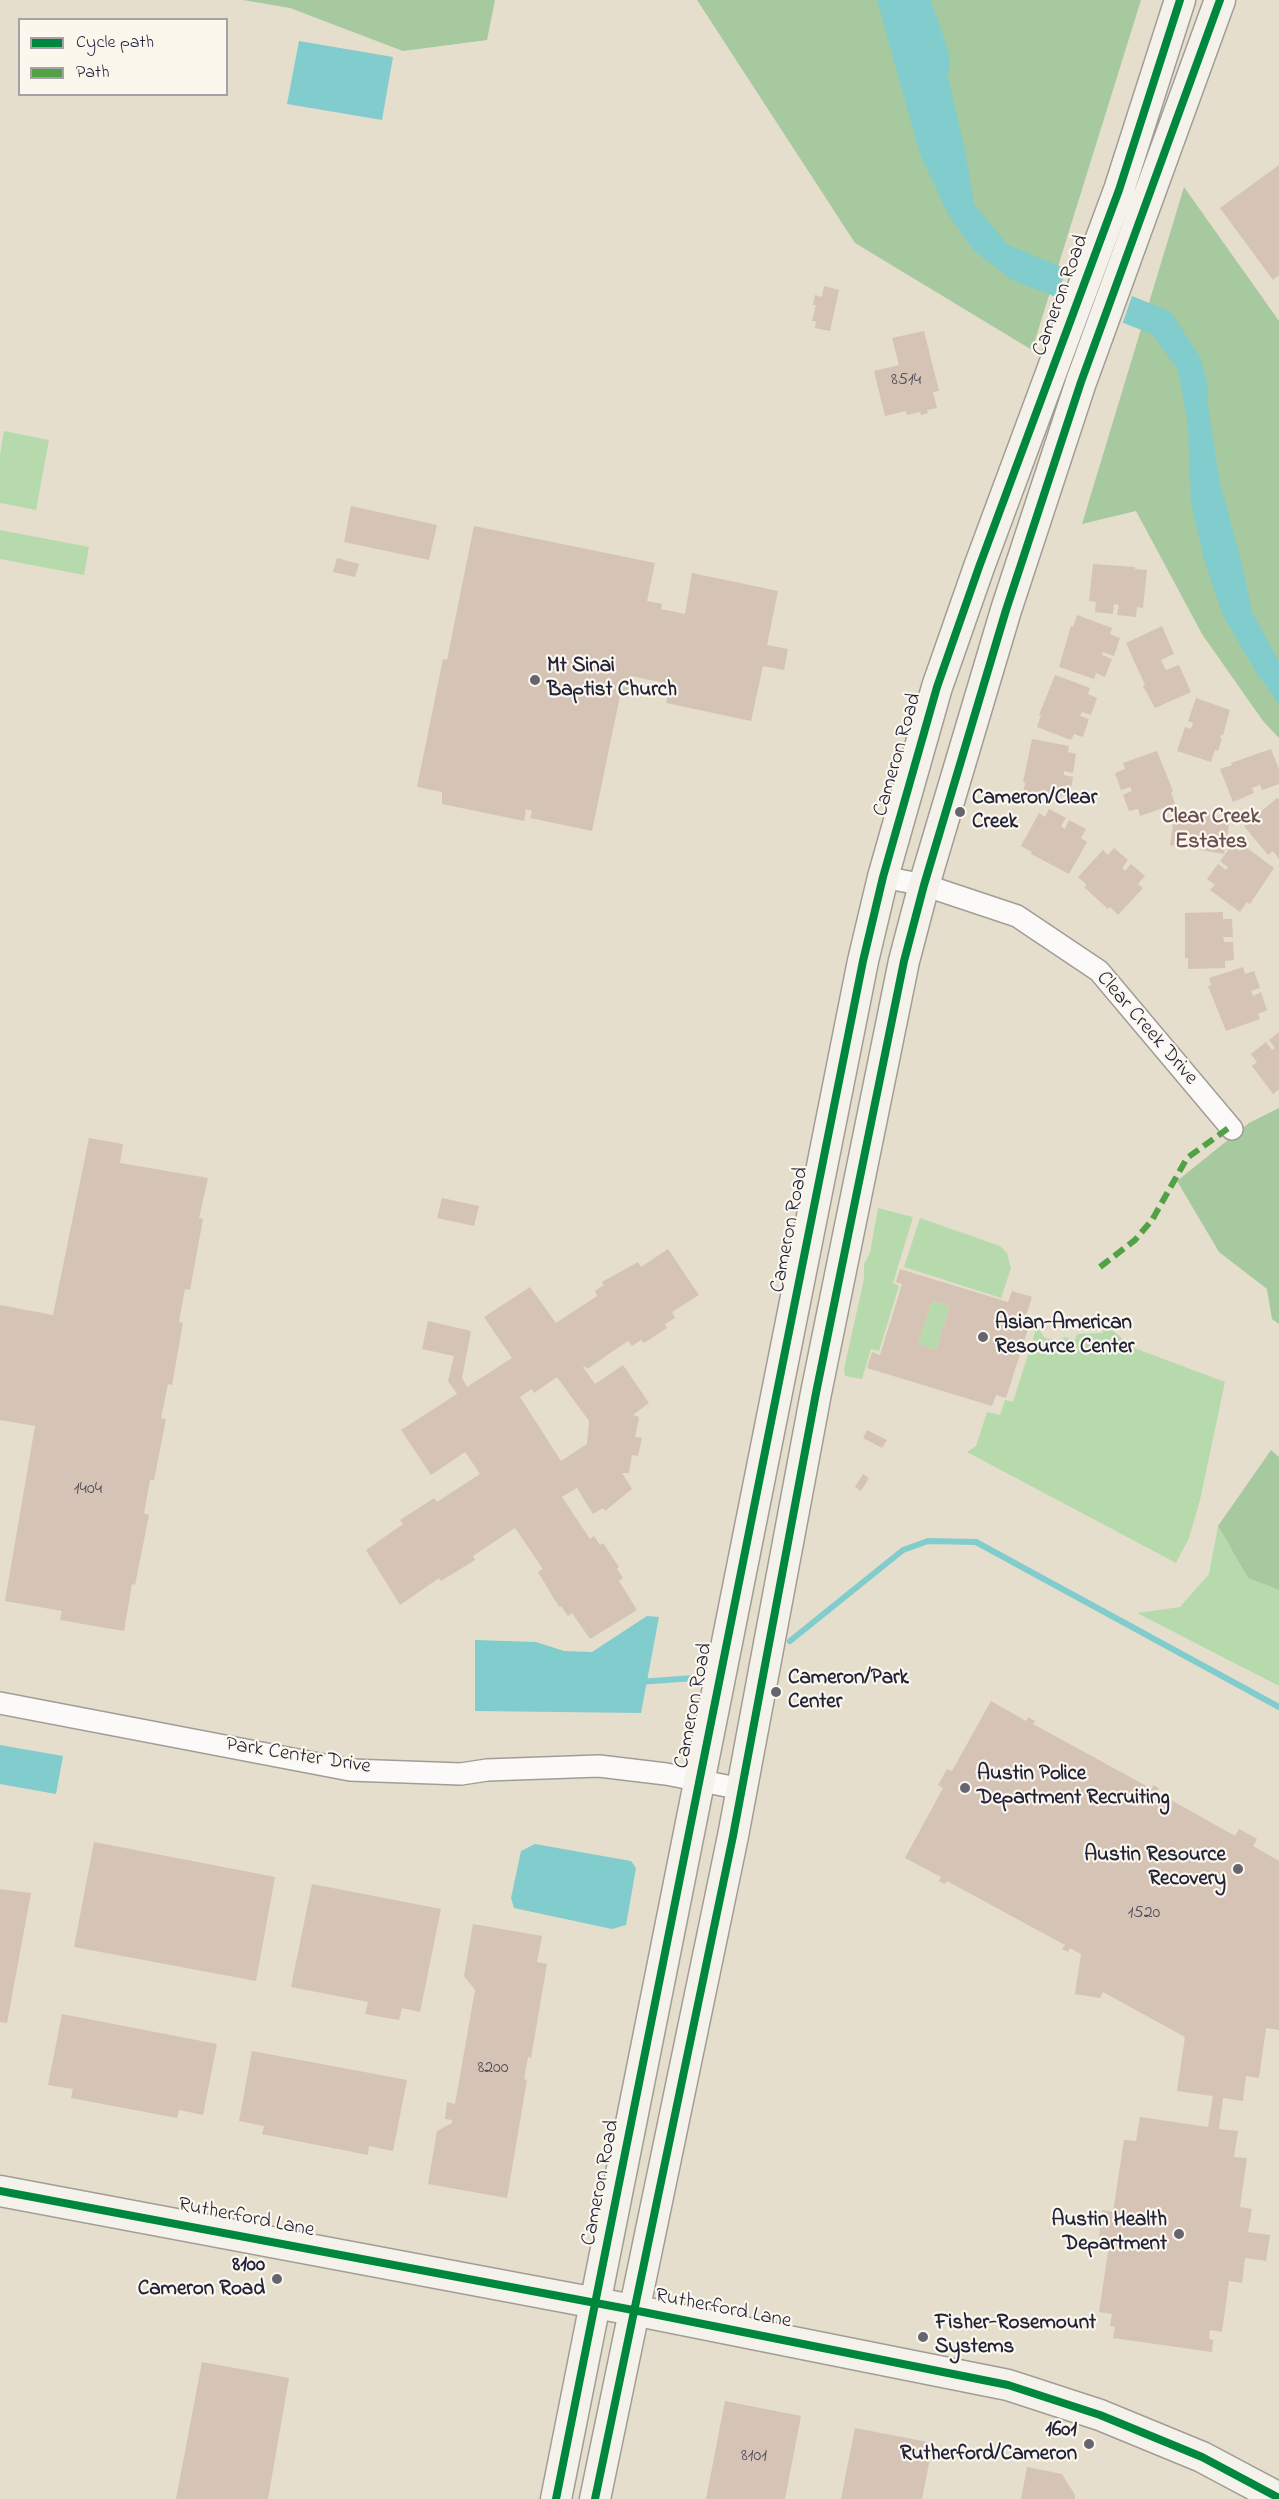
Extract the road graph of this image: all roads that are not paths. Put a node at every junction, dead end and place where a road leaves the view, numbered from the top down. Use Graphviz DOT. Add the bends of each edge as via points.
graph roads {
  1 [pos="1180,0"];
  2 [pos="1220,0"];
  3 [pos="883,877"];
  4 [pos="924,885"];
  5 [pos="1232,1129"];
  6 [pos="0,1703"];
  7 [pos="699,1780"];
  8 [pos="742,1789"];
  9 [pos="0,2191"];
  10 [pos="597,2304"];
  11 [pos="633,2310"];
  12 [pos="1279,2498"];
  13 [pos="556,2499"];
  14 [pos="595,2499"];
  1 -- 3 [label="main road, Cameron Road" via="1119,190 938,687"];
  2 -- 4 [label="main road" via="1081,382 1006,610"];
  3 -- 4 [label="street, Clear Creek Drive"];
  3 -- 7 [label="main road, Cameron Road"];
  4 -- 5 [label="street, Clear Creek Drive" via="1017,916 1099,971"];
  4 -- 8 [label="main road" via="862,1159"];
  6 -- 7 [label="street, Park Center Drive" via="350,1770 461,1774 599,1766"];
  7 -- 8 [label="street, Park Center Drive"];
  7 -- 10 [label="main road, Cameron Road"];
  8 -- 11 [label="main road"];
  9 -- 10 [label="main road, Rutherford Lane"];
  10 -- 11 [label="main road, Rutherford Lane"];
  10 -- 13 [label="main road, Cameron Road"];
  11 -- 12 [label="main road, Rutherford Lane" via="1008,2385 1100,2415 1192,2453"];
  11 -- 14 [label="main road"];
}
